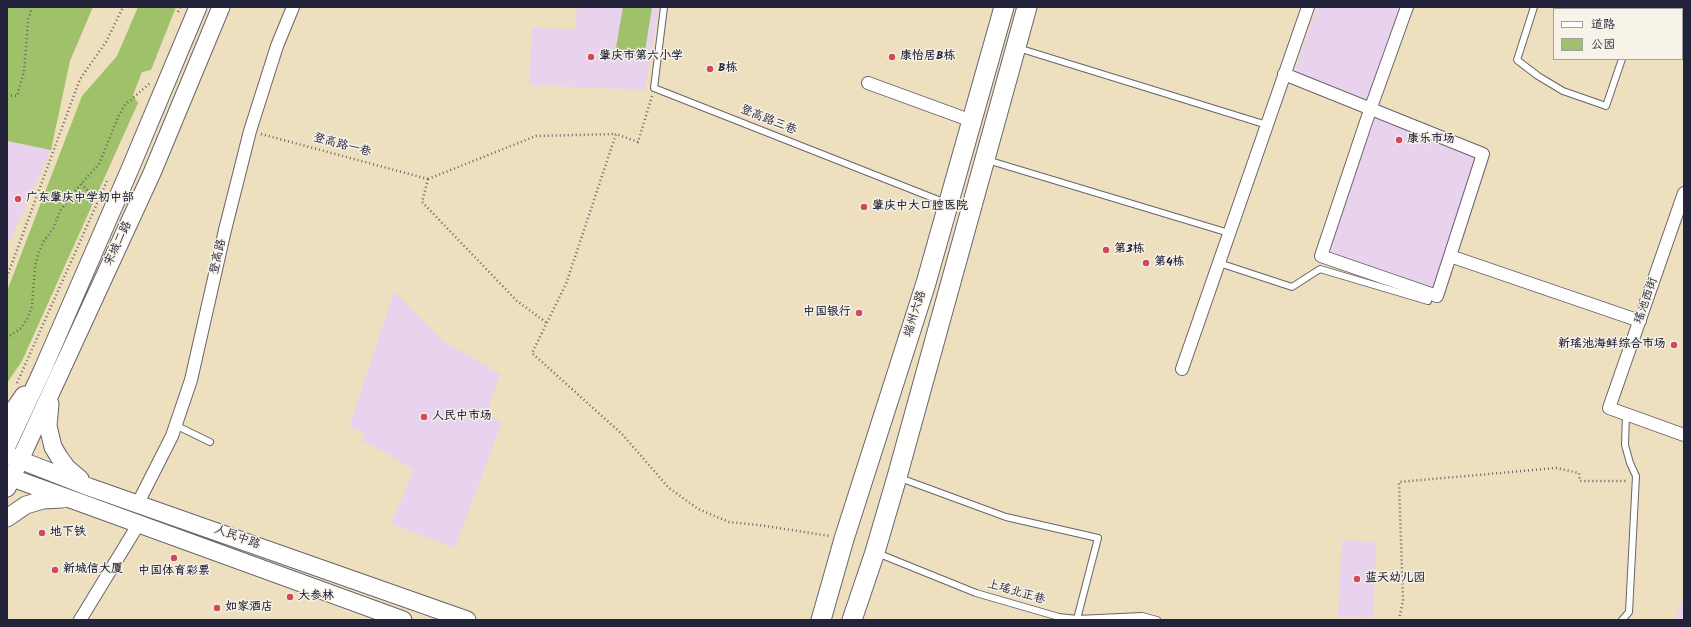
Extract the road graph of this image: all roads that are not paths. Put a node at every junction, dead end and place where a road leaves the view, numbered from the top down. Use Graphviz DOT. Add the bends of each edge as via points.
graph roads {
  1 [pos="198,7"];
  2 [pos="221,7"];
  3 [pos="293,7"];
  4 [pos="664,7"];
  5 [pos="1004,7"];
  6 [pos="1027,7"];
  7 [pos="1308,7"];
  8 [pos="1407,7"];
  9 [pos="1534,7"];
  10 [pos="1016,48"];
  11 [pos="1622,60"];
  12 [pos="1284,74"];
  13 [pos="868,83"];
  14 [pos="1370,110"];
  15 [pos="972,121"];
  16 [pos="1267,125"];
  17 [pos="985,159"];
  18 [pos="1684,193"];
  19 [pos="949,205"];
  20 [pos="1229,233"];
  21 [pos="1450,256"];
  22 [pos="1219,263"];
  23 [pos="1428,301"];
  24 [pos="1640,321"];
  25 [pos="1182,369"];
  26 [pos="42,371"];
  27 [pos="52,390"];
  28 [pos="1626,414"];
  29 [pos="7,415"];
  30 [pos="176,425"];
  31 [pos="1684,435"];
  32 [pos="210,442"];
  33 [pos="7,446"];
  34 [pos="13,457"];
  35 [pos="897,477"];
  36 [pos="9,480"];
  37 [pos="88,487"];
  38 [pos="66,498"];
  39 [pos="138,503"];
  40 [pos="7,518"];
  41 [pos="138,524"];
  42 [pos="875,552"];
  43 [pos="1078,618"];
  44 [pos="398,619"];
  45 [pos="80,620"];
  46 [pos="467,620"];
  47 [pos="821,620"];
  48 [pos="852,620"];
  49 [pos="1157,620"];
  50 [pos="1622,620"];
  1 -- 26 [label="main road, 宋城二路"];
  2 -- 27 [label="main road, 宋城二路" via="152,173"];
  3 -- 30 [label="street, 登高路" via="277,46 250,132 191,380"];
  4 -- 19 [label="lane, 登高路三巷" via="654,88"];
  5 -- 15 [label="main road, 端州六路"];
  6 -- 10 [label="main road, 端州六路"];
  7 -- 12 [label="street"];
  8 -- 14 [label="street"];
  9 -- 11 [label="lane" via="1517,60 1538,76 1563,91 1606,106"];
  10 -- 16 [label="lane"];
  10 -- 17 [label="main road, 端州六路"];
  12 -- 14 [label="street"];
  12 -- 16 [label="street"];
  13 -- 15 [label="street"];
  14 -- 21 [label="street" via="1483,154"];
  14 -- 21 [label="street" via="1321,256 1437,296"];
  15 -- 19 [label="main road, 端州六路"];
  16 -- 20 [label="street"];
  17 -- 20 [label="lane"];
  17 -- 35 [label="main road, 端州六路"];
  18 -- 24 [label="street, 瑶池西街"];
  19 -- 47 [label="main road, 端州六路"];
  20 -- 22 [label="street"];
  21 -- 24 [label="street"];
  22 -- 23 [label="lane" via="1292,287 1320,269"];
  22 -- 25 [label="street"];
  24 -- 28 [label="street, 瑶池西街" via="1609,408"];
  26 -- 29 [label="main road"];
  26 -- 33 [label="main road, 宋城二路"];
  27 -- 34 [label="main road, 宋城二路"];
  27 -- 37 [label="main road" via="48,426 53,447 67,468"];
  28 -- 31 [label="street"];
  28 -- 50 [label="lane" via="1626,445 1636,481 1629,612"];
  30 -- 32 [label="lane"];
  30 -- 39 [label="street, 登高路"];
  34 -- 36 [label="main road, 宋城二路"];
  34 -- 37 [label="main road, 人民中路"];
  35 -- 42 [label="main road, 端州六路"];
  35 -- 43 [label="lane" via="1006,517 1098,538"];
  36 -- 38 [label="main road, 人民中路"];
  37 -- 39 [label="main road, 人民中路"];
  38 -- 40 [label="main road" via="26,505"];
  38 -- 41 [label="main road, 人民中路"];
  39 -- 46 [label="main road, 人民中路"];
  41 -- 44 [label="main road, 人民中路"];
  41 -- 45 [label="street"];
  42 -- 43 [label="lane, 上瑶北正巷" via="976,593 1059,617"];
  42 -- 48 [label="main road, 端州六路"];
  43 -- 49 [label="lane, 上瑶北正巷" via="1142,616"];
}
